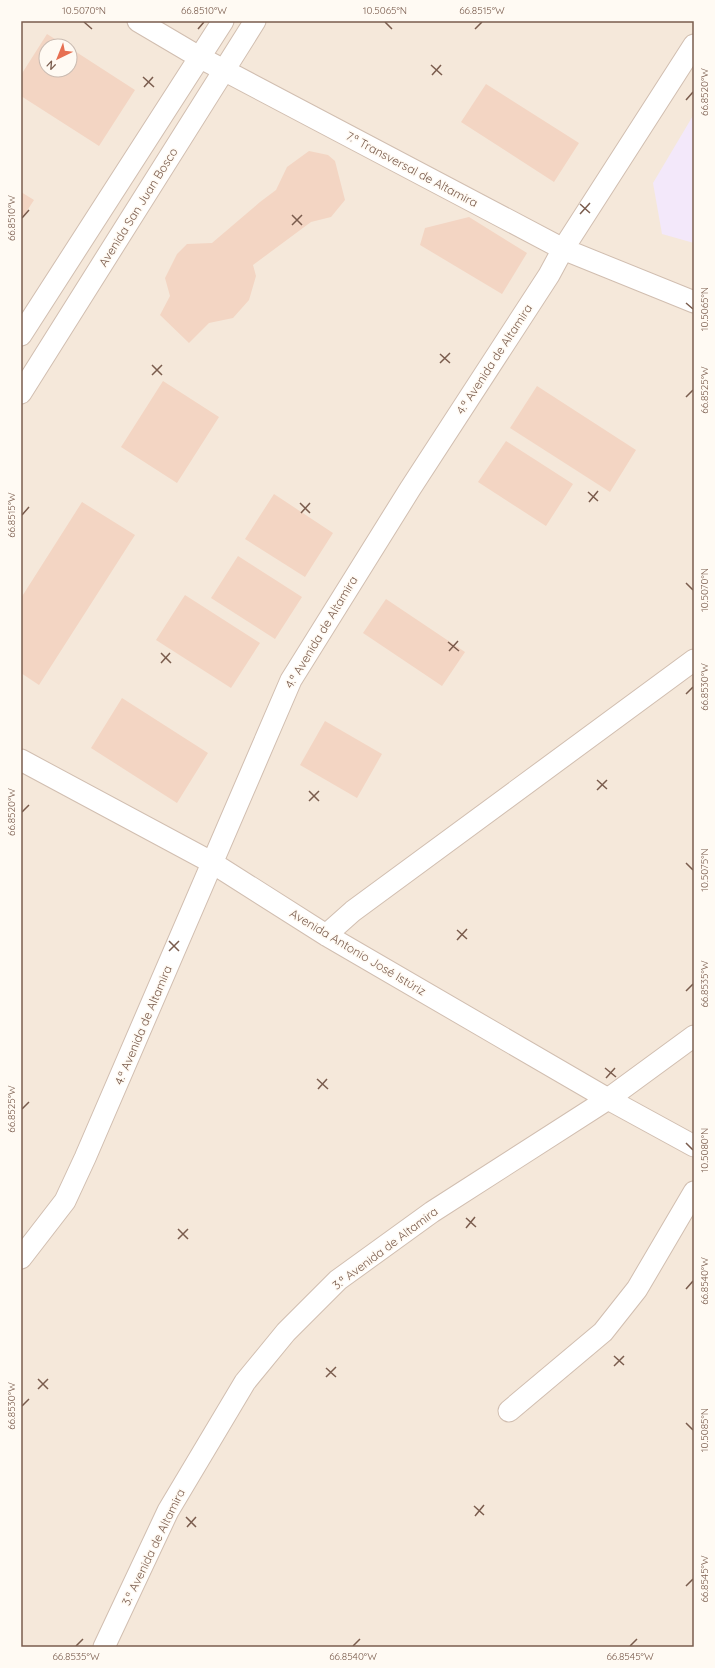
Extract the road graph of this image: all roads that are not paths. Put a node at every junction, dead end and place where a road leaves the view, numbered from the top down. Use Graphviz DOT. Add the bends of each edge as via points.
graph roads {
  1 [pos="138,21"];
  2 [pos="223,21"];
  3 [pos="255,21"];
  4 [pos="694,45"];
  5 [pos="199,57"];
  6 [pos="223,70"];
  7 [pos="564,249"];
  8 [pos="694,302"];
  9 [pos="21,335"];
  10 [pos="21,393"];
  11 [pos="694,660"];
  12 [pos="21,760"];
  13 [pos="211,862"];
  14 [pos="326,935"];
  15 [pos="694,1036"];
  16 [pos="608,1099"];
  17 [pos="694,1146"];
  18 [pos="694,1192"];
  19 [pos="21,1258"];
  20 [pos="509,1411"];
  21 [pos="104,1647"];
  1 -- 5 [label="street, 7.ª Transversal de Altamira"];
  2 -- 5 [label="street"];
  3 -- 6 [label="street, Avenida San Juan Bosco"];
  4 -- 7 [label="street, 4.ª Avenida de Altamira"];
  5 -- 6 [label="street, 7.ª Transversal de Altamira"];
  5 -- 9 [label="street"];
  6 -- 7 [label="street, 7.ª Transversal de Altamira"];
  6 -- 10 [label="street, Avenida San Juan Bosco"];
  7 -- 8 [label="street, 7.ª Transversal de Altamira"];
  7 -- 13 [label="street, 4.ª Avenida de Altamira" via="291,680"];
  11 -- 14 [label="street" via="353,910"];
  12 -- 13 [label="street, Avenida Antonio José Istúriz"];
  13 -- 14 [label="street, Avenida Antonio José Istúriz"];
  13 -- 19 [label="street, 4.ª Avenida de Altamira" via="65,1201"];
  14 -- 16 [label="street, Avenida Antonio José Istúriz"];
  15 -- 16 [label="street, 3.ª Avenida de Altamira"];
  16 -- 17 [label="street, Avenida Antonio José Istúriz"];
  16 -- 21 [label="street, 3.ª Avenida de Altamira" via="432,1212 344,1275 286,1332 245,1382 168,1511"];
  18 -- 20 [label="street" via="637,1289 603,1332"];
}
